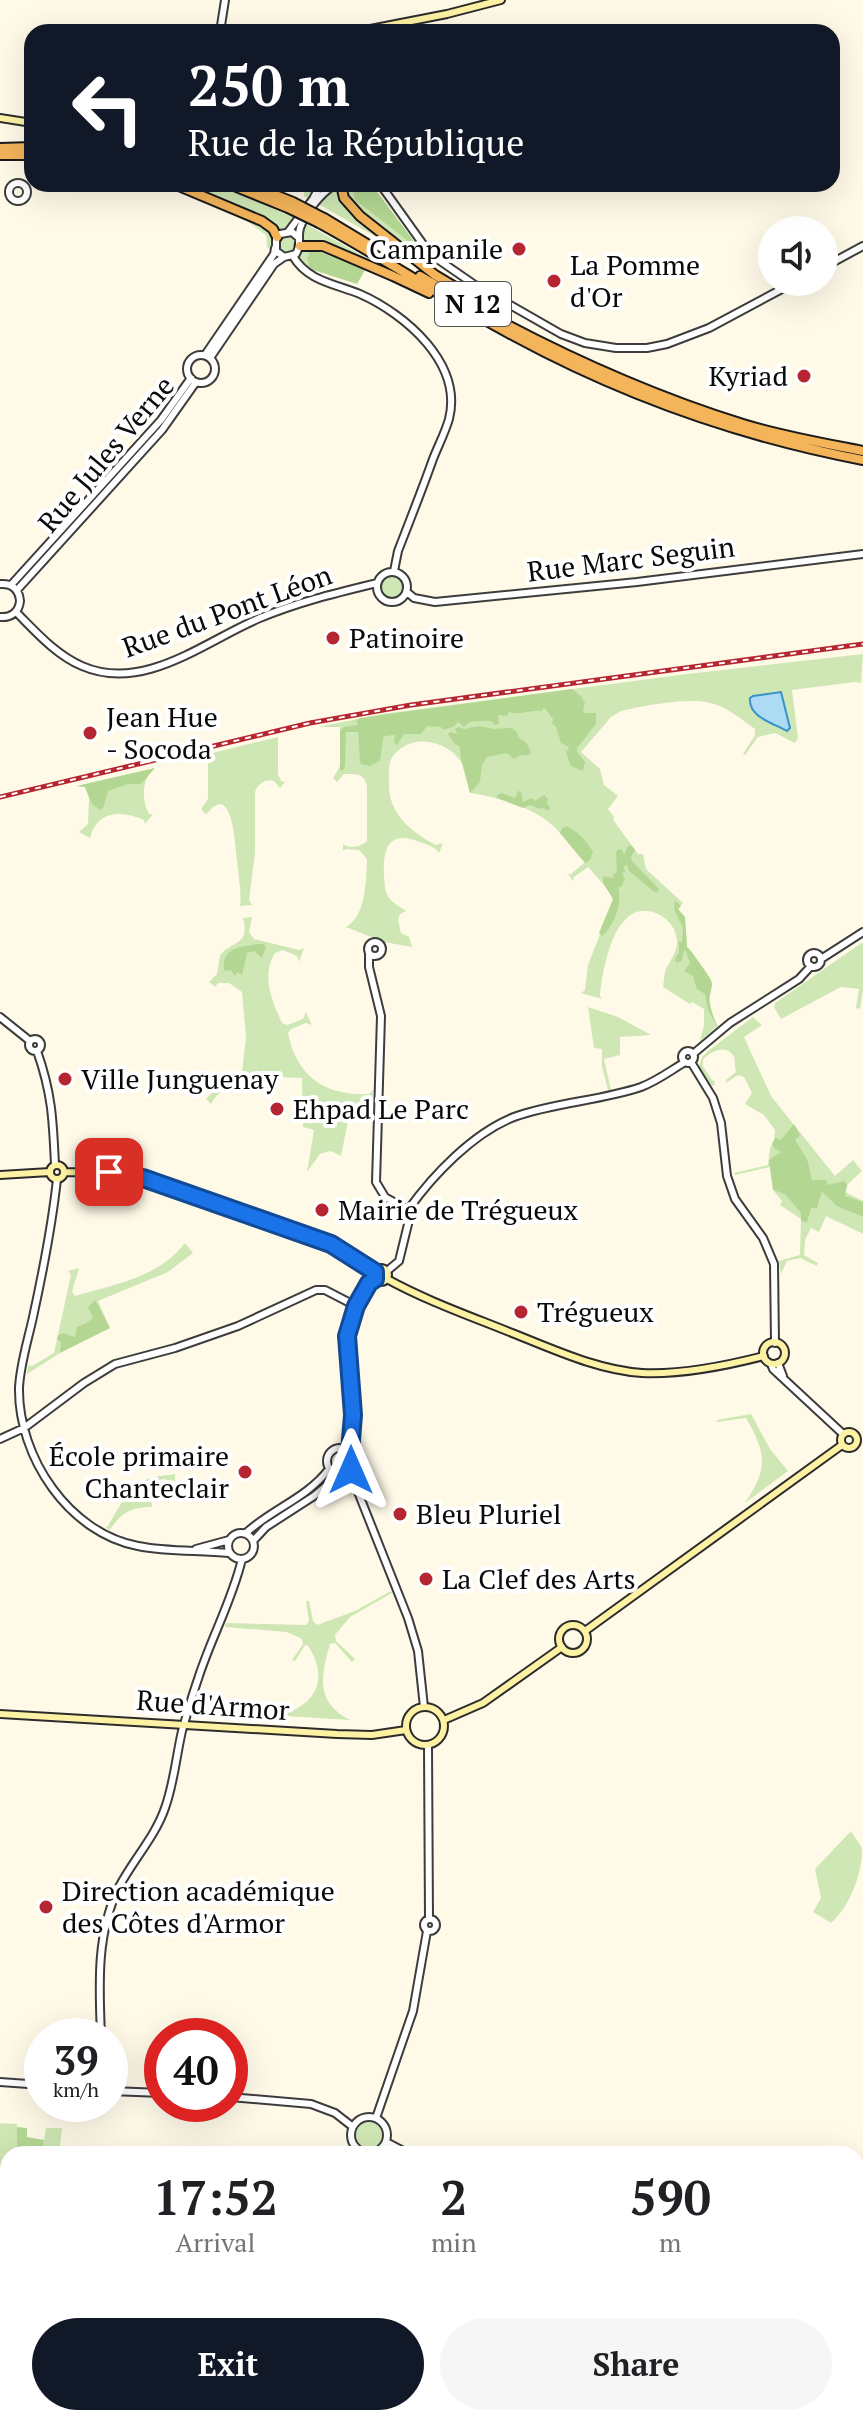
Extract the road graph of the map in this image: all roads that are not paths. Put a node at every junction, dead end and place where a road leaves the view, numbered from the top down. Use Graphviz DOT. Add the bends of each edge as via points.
graph roads {
  1 [pos="225,0"];
  2 [pos="501,0"];
  3 [pos="221,24"];
  4 [pos="396,24"];
  5 [pos="0,118"];
  6 [pos="24,122"];
  7 [pos="24,147"];
  8 [pos="0,148"];
  9 [pos="0,155"];
  10 [pos="24,156"];
  11 [pos="24,185"];
  12 [pos="27,192"];
  13 [pos="193,192"];
  14 [pos="253,192"];
  15 [pos="264,192"];
  16 [pos="323,192"];
  17 [pos="325,192"];
  18 [pos="339,192"];
  19 [pos="386,192"];
  20 [pos="9,194"];
  21 [pos="0,197"];
  22 [pos="291,205"];
  23 [pos="321,221"];
  24 [pos="288,232"];
  25 [pos="277,237"];
  26 [pos="300,242"];
  27 [pos="863,246"];
  28 [pos="275,248"];
  29 [pos="293,256"];
  30 [pos="284,257"];
  31 [pos="838,259"];
  32 [pos="769,296"];
  33 [pos="448,299"];
  34 [pos="208,357"];
  35 [pos="193,380"];
  36 [pos="627,380"];
  37 [pos="863,451"];
  38 [pos="863,460"];
  39 [pos="863,554"];
  40 [pos="394,571"];
  41 [pos="377,583"];
  42 [pos="0,584"];
  43 [pos="11,585"];
  44 [pos="17,590"];
  45 [pos="407,592"];
  46 [pos="16,612"];
  47 [pos="1,618"];
  48 [pos="863,932"];
  49 [pos="371,955"];
  50 [pos="821,959"];
  51 [pos="811,966"];
  52 [pos="0,1017"];
  53 [pos="688,1062"];
  54 [pos="52,1169"];
  55 [pos="64,1172"];
  56 [pos="0,1175"];
  57 [pos="57,1179"];
  58 [pos="408,1210"];
  59 [pos="387,1271"];
  60 [pos="375,1276"];
  61 [pos="387,1279"];
  62 [pos="356,1306"];
  63 [pos="775,1343"];
  64 [pos="764,1356"];
  65 [pos="774,1364"];
  66 [pos="24,1428"];
  67 [pos="863,1430"];
  68 [pos="351,1432"];
  69 [pos="843,1434"];
  70 [pos="855,1436"];
  71 [pos="0,1439"];
  72 [pos="842,1445"];
  73 [pos="340,1448"];
  74 [pos="350,1452"];
  75 [pos="329,1469"];
  76 [pos="348,1473"];
  77 [pos="339,1475"];
  78 [pos="246,1533"];
  79 [pos="229,1540"];
  80 [pos="253,1541"];
  81 [pos="188,1551"];
  82 [pos="229,1553"];
  83 [pos="242,1559"];
  84 [pos="585,1631"];
  85 [pos="562,1647"];
  86 [pos="424,1707"];
  87 [pos="0,1714"];
  88 [pos="444,1720"];
  89 [pos="184,1725"];
  90 [pos="406,1730"];
  91 [pos="428,1745"];
  92 [pos="100,2018"];
  93 [pos="0,2082"];
  94 [pos="24,2084"];
  95 [pos="248,2099"];
  96 [pos="376,2118"];
  97 [pos="353,2127"];
  98 [pos="386,2142"];
  99 [pos="355,2146"];
  100 [pos="382,2146"];
  101 [pos="394,2146"];
  1 -- 3 [label="street"];
  2 -- 4 [label="main road"];
  5 -- 6 [label="main road"];
  7 -- 8 [label="highway"];
  9 -- 10 [label="highway"];
  11 -- 20 [label="street" via="11,186"];
  12 -- 20 [label="street" via="21,201"];
  13 -- 25 [label="highway" via="262,221"];
  14 -- 22 [label="highway, N 12"];
  15 -- 22 [label="highway, N 12"];
  16 -- 24 [label="street"];
  17 -- 26 [label="street" via="302,223"];
  18 -- 36 [label="highway" via="353,210 435,275"];
  19 -- 32 [label="street" via="430,254 475,285 585,343 616,348 667,344"];
  20 -- 21 [label="street"];
  22 -- 23 [label="highway, N 12, bridge"];
  23 -- 33 [label="highway, N 12"];
  23 -- 36 [label="highway, N 12" via="542,342"];
  24 -- 25 [label="street"];
  24 -- 26 [label="street"];
  25 -- 28 [label="street"];
  26 -- 29 [label="street"];
  26 -- 33 [label="highway" via="323,246"];
  27 -- 31 [label="street"];
  28 -- 30 [label="street"];
  28 -- 34 [label="street"];
  29 -- 30 [label="street"];
  29 -- 40 [label="street" via="311,276 387,308 409,325 437,357 444,374 449,418"];
  30 -- 34 [label="street"];
  33 -- 38 [label="highway, N 12" via="546,353 648,398 759,435"];
  34 -- 35 [label="street" via="190,360 187,371"];
  34 -- 35 [label="street" via="214,375 204,382"];
  35 -- 43 [label="street, Rue Jules Verne"];
  35 -- 44 [label="street, Rue Jules Verne" via="162,430"];
  36 -- 37 [label="highway, N 12" via="745,424"];
  39 -- 45 [label="street, Rue Marc Seguin" via="435,602"];
  40 -- 41 [label="street"];
  40 -- 45 [label="street" via="406,579"];
  41 -- 45 [label="street" via="381,598 390,602"];
  41 -- 46 [label="street, Rue du Pont Léon" via="303,601 139,673 84,667 63,656"];
  42 -- 43 [label="street"];
  43 -- 44 [label="street"];
  44 -- 46 [label="street"];
  46 -- 47 [label="street"];
  48 -- 50 [label="street"];
  49 -- 58 [label="street" via="381,1016 376,1182 385,1197"];
  50 -- 51 [label="street"];
  50 -- 51 [label="street" via="811,953"];
  51 -- 53 [label="street" via="730,1023"];
  52 -- 54 [label="street" via="30,1041 48,1083"];
  53 -- 58 [label="street" via="639,1087 512,1118 446,1163"];
  53 -- 63 [label="street" via="713,1098 735,1199 774,1264"];
  54 -- 55 [label="main road" via="61,1167"];
  54 -- 56 [label="main road"];
  54 -- 57 [label="main road"];
  55 -- 57 [label="main road"];
  55 -- 60 [label="main road" via="143,1178 331,1244"];
  57 -- 66 [label="street" via="21,1370"];
  58 -- 59 [label="street" via="399,1261"];
  59 -- 60 [label="main road" via="381,1268"];
  59 -- 61 [label="main road"];
  60 -- 61 [label="main road" via="381,1283"];
  60 -- 62 [label="street"];
  61 -- 64 [label="main road" via="604,1367 673,1372"];
  62 -- 66 [label="street" via="322,1289 309,1292 238,1326 115,1364"];
  62 -- 68 [label="street" via="347,1336"];
  63 -- 64 [label="main road" via="766,1346"];
  63 -- 65 [label="main road" via="785,1353"];
  64 -- 65 [label="main road"];
  65 -- 69 [label="street" via="773,1369"];
  66 -- 71 [label="street"];
  66 -- 81 [label="street" via="51,1487 96,1530 136,1546"];
  67 -- 70 [label="main road"];
  68 -- 73 [label="street"];
  68 -- 74 [label="street"];
  69 -- 70 [label="main road"];
  69 -- 72 [label="main road"];
  70 -- 72 [label="main road" via="854,1446"];
  72 -- 84 [label="main road"];
  73 -- 74 [label="street"];
  73 -- 75 [label="street" via="328,1457"];
  74 -- 76 [label="street" via="354,1462"];
  75 -- 77 [label="street"];
  75 -- 78 [label="street" via="313,1488"];
  76 -- 77 [label="street"];
  76 -- 86 [label="street" via="408,1618 418,1651"];
  77 -- 80 [label="street"];
  78 -- 79 [label="street"];
  78 -- 80 [label="street"];
  79 -- 81 [label="street"];
  79 -- 82 [label="street"];
  80 -- 83 [label="street" via="252,1553"];
  81 -- 82 [label="street"];
  82 -- 83 [label="street"];
  83 -- 89 [label="street"];
  84 -- 85 [label="main road" via="582,1650 573,1653"];
  84 -- 85 [label="main road" via="566,1627 560,1634"];
  85 -- 88 [label="main road" via="483,1703"];
  86 -- 88 [label="main road" via="436,1710"];
  86 -- 90 [label="main road" via="412,1712"];
  87 -- 89 [label="main road, Rue d'Armor"];
  88 -- 91 [label="main road" via="442,1736"];
  89 -- 90 [label="main road, Rue d'Armor" via="372,1735"];
  89 -- 92 [label="street" via="161,1818 111,1906 101,1953"];
  90 -- 91 [label="main road" via="412,1741"];
  91 -- 96 [label="street" via="429,1919 423,1924 427,1931 413,2011"];
  93 -- 94 [label="street"];
  95 -- 97 [label="street" via="311,2104"];
  96 -- 97 [label="street" via="363,2118"];
  96 -- 98 [label="street" via="385,2128"];
  97 -- 99 [label="street"];
  98 -- 100 [label="street"];
  98 -- 101 [label="street"];
}
